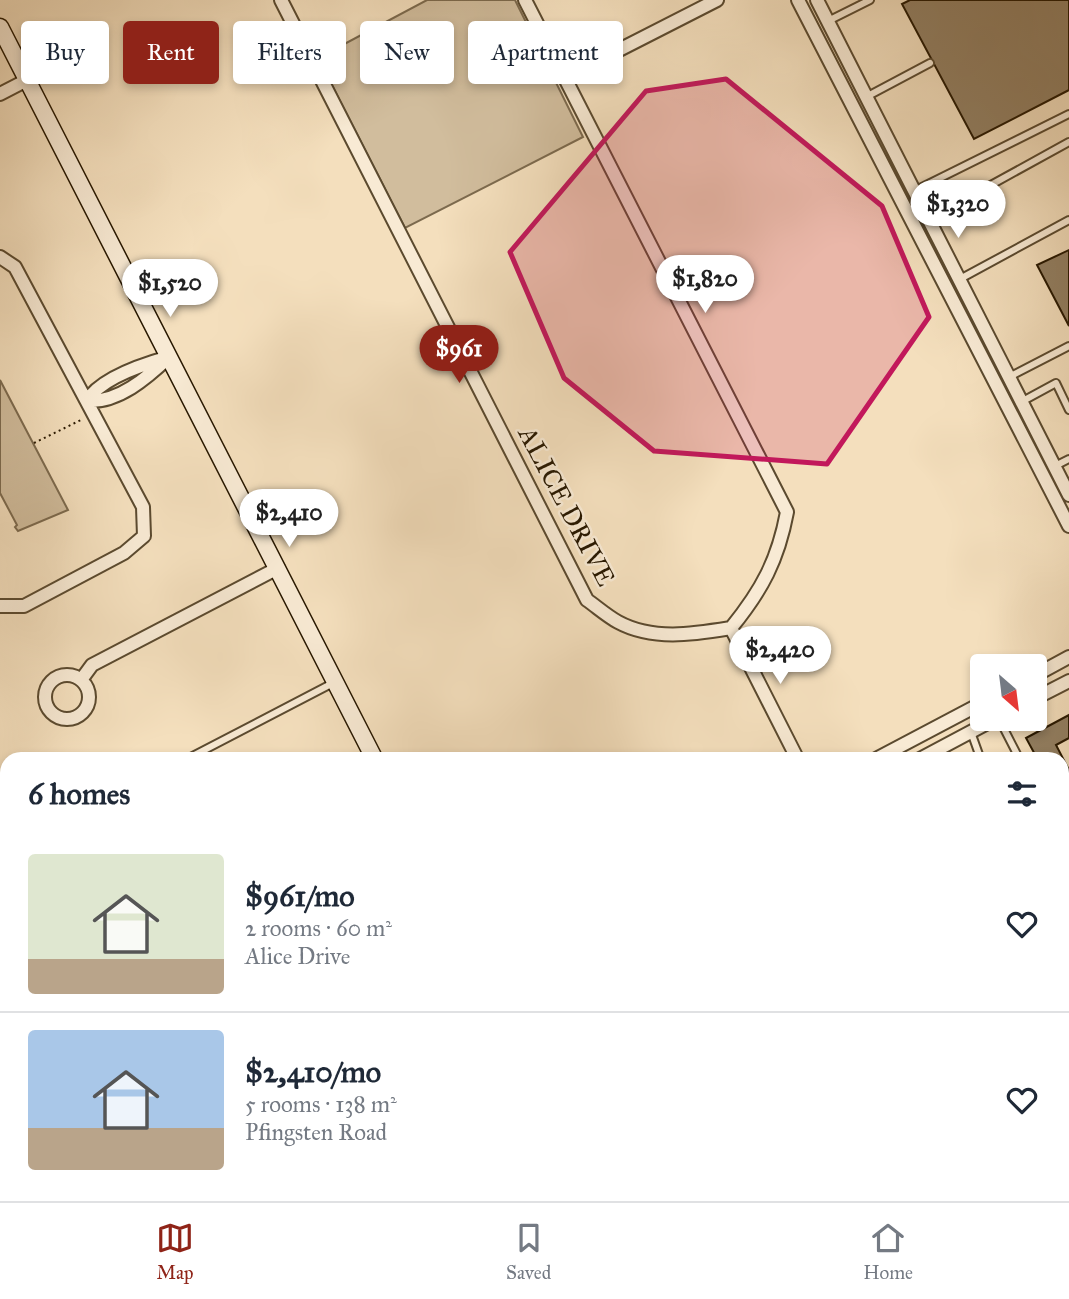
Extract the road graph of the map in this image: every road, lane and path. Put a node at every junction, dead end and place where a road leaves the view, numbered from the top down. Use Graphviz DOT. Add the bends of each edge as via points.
graph roads {
  1 [pos="281,0"];
  2 [pos="526,0"];
  3 [pos="717,0"];
  4 [pos="798,0"];
  5 [pos="817,0"];
  6 [pos="870,0"];
  7 [pos="537,21"];
  8 [pos="828,22"];
  9 [pos="0,27"];
  10 [pos="623,48"];
  11 [pos="930,63"];
  12 [pos="21,68"];
  13 [pos="21,83"];
  14 [pos="29,84"];
  15 [pos="570,84"];
  16 [pos="0,94"];
  17 [pos="866,97"];
  18 [pos="1069,114"];
  19 [pos="1069,142"];
  20 [pos="914,191"];
  21 [pos="927,215"];
  22 [pos="1069,220"];
  23 [pos="0,257"];
  24 [pos="959,280"];
  25 [pos="1069,346"];
  26 [pos="169,357"];
  27 [pos="1009,377"];
  28 [pos="87,401"];
  29 [pos="1021,402"];
  30 [pos="1069,410"];
  31 [pos="93,414"];
  32 [pos="34,443"];
  33 [pos="1069,459"];
  34 [pos="1054,467"];
  35 [pos="1042,473"];
  36 [pos="1069,495"];
  37 [pos="1069,526"];
  38 [pos="278,568"];
  39 [pos="0,606"];
  40 [pos="731,628"];
  41 [pos="1069,657"];
  42 [pos="1047,669"];
  43 [pos="81,680"];
  44 [pos="1069,681"];
  45 [pos="335,682"];
  46 [pos="1047,692"];
  47 [pos="970,709"];
  48 [pos="971,732"];
  49 [pos="1004,732"];
  50 [pos="200,752"];
  51 [pos="370,752"];
  52 [pos="795,752"];
  53 [pos="889,752"];
  54 [pos="933,752"];
  55 [pos="978,752"];
  56 [pos="1016,752"];
  1 -- 40 [label="street, ALICE DRIVE" via="587,600 619,623 654,634 692,635"];
  2 -- 7 [label="street"];
  3 -- 10 [label="street"];
  4 -- 35 [label="street"];
  5 -- 8 [label="street"];
  6 -- 8 [label="lane"];
  8 -- 17 [label="street"];
  9 -- 12 [label="main road"];
  11 -- 17 [label="lane"];
  13 -- 16 [label="street"];
  14 -- 26 [label="main road"];
  15 -- 40 [label="street" via="787,512 770,571"];
  17 -- 20 [label="street"];
  18 -- 20 [label="lane"];
  19 -- 21 [label="lane"];
  20 -- 21 [label="street"];
  21 -- 24 [label="street"];
  22 -- 24 [label="lane"];
  23 -- 28 [label="street" via="15,267"];
  24 -- 27 [label="street"];
  25 -- 27 [label="lane"];
  26 -- 28 [label="street" via="144,364 93,390"];
  26 -- 38 [label="main road"];
  27 -- 29 [label="street"];
  28 -- 31 [label="street"];
  29 -- 30 [label="lane" via="1056,383"];
  29 -- 34 [label="street"];
  31 -- 32 [label="path"];
  31 -- 39 [label="street" via="143,507 144,536 124,554 24,606"];
  33 -- 34 [label="lane"];
  34 -- 35 [label="lane"];
  34 -- 36 [label="street"];
  35 -- 37 [label="street"];
  38 -- 43 [label="street" via="92,664"];
  38 -- 45 [label="main road"];
  40 -- 52 [label="street"];
  41 -- 42 [label="street"];
  44 -- 46 [label="street"];
  45 -- 50 [label="lane"];
  45 -- 51 [label="main road"];
  47 -- 53 [label="street"];
  48 -- 54 [label="street"];
  48 -- 55 [label="lane"];
  49 -- 56 [label="lane"];
}
